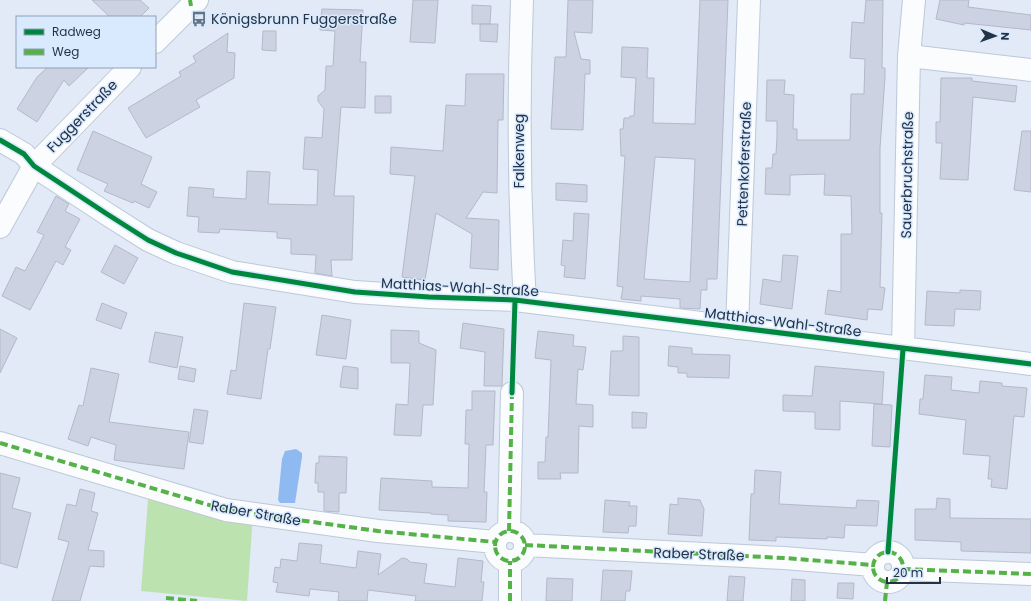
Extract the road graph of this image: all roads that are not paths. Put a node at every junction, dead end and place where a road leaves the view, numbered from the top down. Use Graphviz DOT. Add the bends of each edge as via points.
graph roads {
  1 [pos="197,0"];
  2 [pos="522,0"];
  3 [pos="749,0"];
  4 [pos="914,0"];
  5 [pos="156,41"];
  6 [pos="909,56"];
  7 [pos="129,68"];
  8 [pos="1031,70"];
  9 [pos="0,140"];
  10 [pos="34,166"];
  11 [pos="0,227"];
  12 [pos="525,302"];
  13 [pos="737,328"];
  14 [pos="903,349"];
  15 [pos="1031,364"];
  16 [pos="512,392"];
  17 [pos="0,443"];
  18 [pos="502,537"];
  19 [pos="525,545"];
  20 [pos="510,561"];
  21 [pos="1031,574"];
  22 [pos="892,584"];
  23 [pos="510,601"];
  1 -- 5 [label="street"];
  2 -- 12 [label="street, Falkenweg" via="518,139"];
  3 -- 13 [label="street, Pettenkoferstraße"];
  4 -- 6 [label="street, Sauerbruchstraße"];
  6 -- 8 [label="street"];
  6 -- 14 [label="street, Sauerbruchstraße"];
  7 -- 10 [label="street, Fuggerstraße"];
  9 -- 10 [label="street, Matthias-Wahl-Straße" via="24,154"];
  10 -- 11 [label="street, Fuggerstraße"];
  10 -- 12 [label="street, Matthias-Wahl-Straße" via="148,240 176,254 232,272 369,294"];
  12 -- 13 [label="street, Matthias-Wahl-Straße"];
  13 -- 14 [label="street, Matthias-Wahl-Straße"];
  14 -- 15 [label="street, Matthias-Wahl-Straße"];
  16 -- 18 [label="street"];
  17 -- 18 [label="street, Raber Straße" via="226,510 378,531"];
  18 -- 19 [label="street, Raber Straße" via="518,533"];
  18 -- 20 [label="street" via="496,552 499,557"];
  19 -- 20 [label="street" via="522,555"];
  19 -- 22 [label="street, Raber Straße" via="873,565 877,577"];
  20 -- 23 [label="street"];
  21 -- 22 [label="street, Raber Straße"];
}
